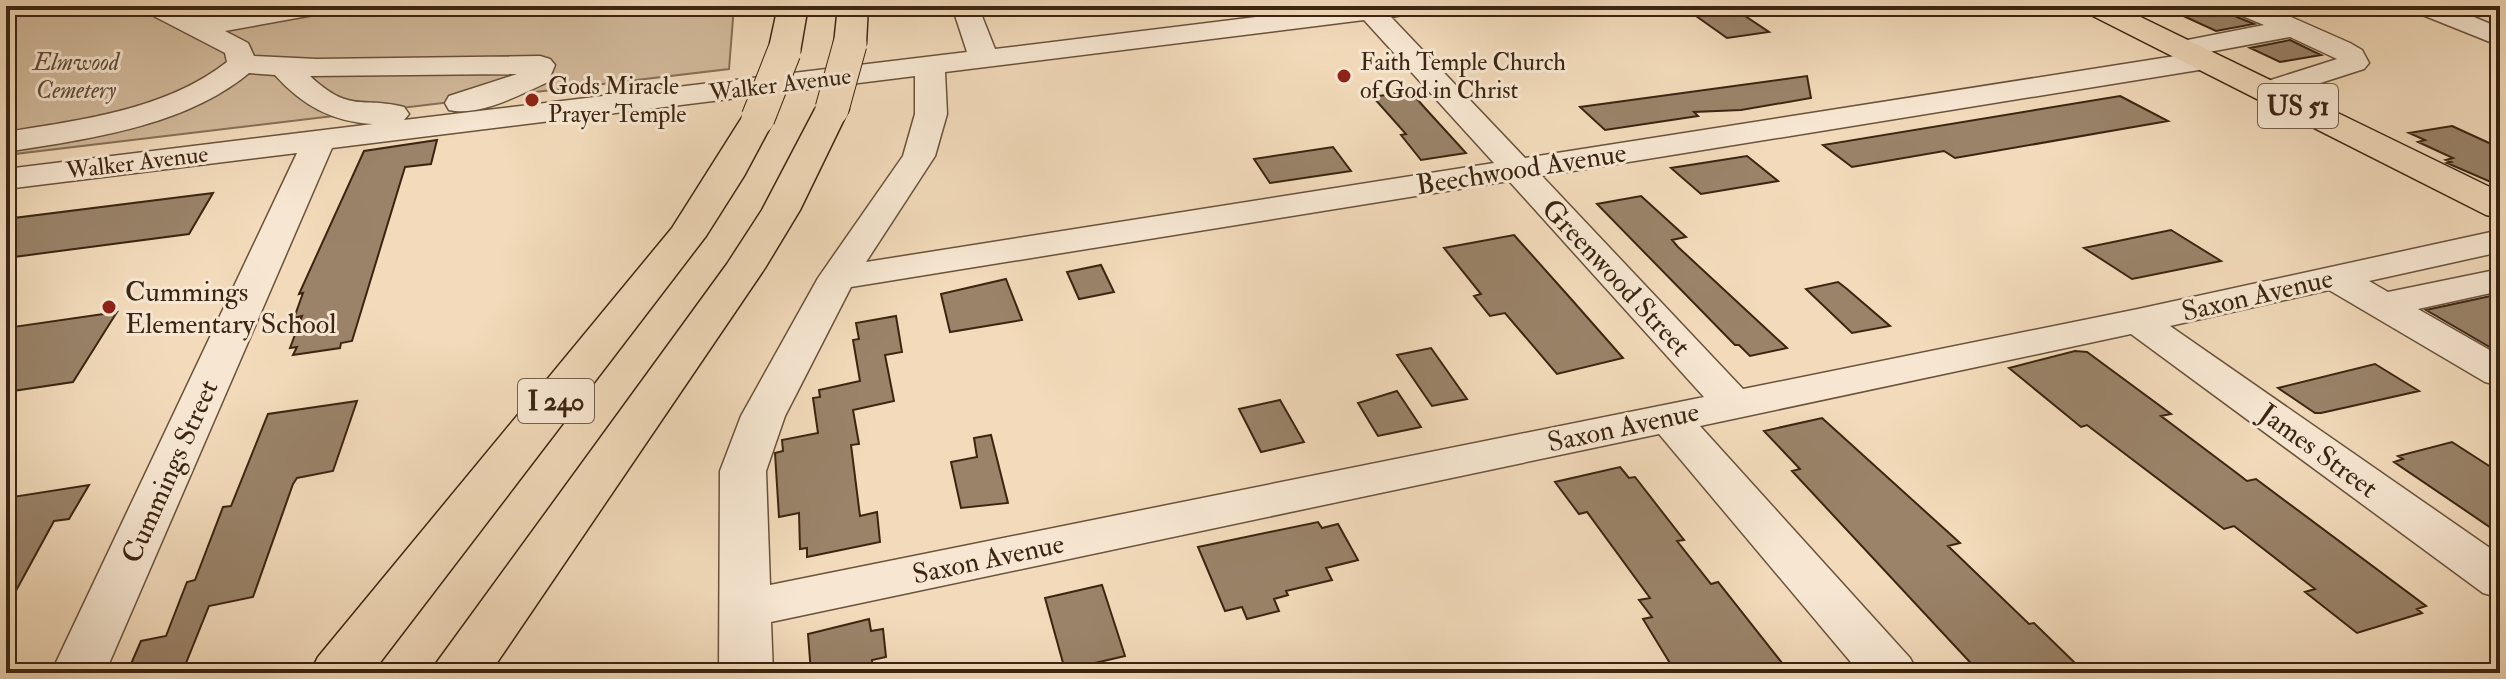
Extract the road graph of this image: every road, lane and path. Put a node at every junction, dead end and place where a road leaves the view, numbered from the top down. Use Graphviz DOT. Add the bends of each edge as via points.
graph roads {
  1 [pos="156,6"];
  2 [pos="319,6"];
  3 [pos="793,6"];
  4 [pos="853,6"];
  5 [pos="965,6"];
  6 [pos="1202,6"];
  7 [pos="1411,6"];
  8 [pos="2243,6"];
  9 [pos="2425,6"];
  10 [pos="2101,7"];
  11 [pos="1371,11"];
  12 [pos="204,17"];
  13 [pos="2294,28"];
  14 [pos="1219,30"];
  15 [pos="2500,38"];
  16 [pos="2194,54"];
  17 [pos="985,61"];
  18 [pos="242,64"];
  19 [pos="283,66"];
  20 [pos="930,67"];
  21 [pos="2266,91"];
  22 [pos="320,139"];
  23 [pos="6,142"];
  24 [pos="1518,168"];
  25 [pos="6,179"];
  26 [pos="2500,207"];
  27 [pos="2500,241"];
  28 [pos="2334,277"];
  29 [pos="837,278"];
  30 [pos="2500,280"];
  31 [pos="2382,305"];
  32 [pos="2138,321"];
  33 [pos="2500,373"];
  34 [pos="1733,403"];
  35 [pos="1668,417"];
  36 [pos="2500,580"];
  37 [pos="745,609"];
  38 [pos="78,673"];
  39 [pos="339,673"];
  40 [pos="458,673"];
  41 [pos="746,673"];
  42 [pos="1891,673"];
  1 -- 12 [label="street"];
  2 -- 12 [label="street"];
  3 -- 39 [label="main road, I 240, bridge" via="784,52 758,118 686,236"];
  4 -- 40 [label="main road, I 240, bridge" via="850,44 832,109 794,186 745,268"];
  5 -- 17 [label="street"];
  6 -- 14 [label="street"];
  7 -- 11 [label="street, Walker Avenue"];
  8 -- 13 [label="street"];
  9 -- 15 [label="street"];
  10 -- 16 [label="main road, US 51"];
  11 -- 14 [label="street, Walker Avenue"];
  11 -- 24 [label="street, Greenwood Street"];
  12 -- 18 [label="street" via="238,49"];
  13 -- 16 [label="street, Beechwood Avenue"];
  13 -- 21 [label="street" via="2352,56 2354,63"];
  14 -- 17 [label="street, Walker Avenue"];
  16 -- 21 [label="main road, US 51"];
  16 -- 24 [label="street, Beechwood Avenue"];
  17 -- 20 [label="street, Walker Avenue"];
  18 -- 19 [label="street"];
  18 -- 23 [label="street" via="226,81 165,105 75,131"];
  19 -- 19 [label="street" via="317,68 540,65 538,76 500,92 443,107 372,116 324,105"];
  20 -- 22 [label="street, Walker Avenue"];
  20 -- 29 [label="street" via="931,114 919,156"];
  21 -- 26 [label="main road, US 51"];
  22 -- 25 [label="street, Walker Avenue"];
  22 -- 38 [label="street, Cummings Street"];
  24 -- 29 [label="street, Beechwood Avenue"];
  24 -- 34 [label="street, Greenwood Street"];
  27 -- 28 [label="street, Saxon Avenue"];
  28 -- 31 [label="street"];
  28 -- 32 [label="street, Saxon Avenue"];
  29 -- 37 [label="street" via="763,416 743,471"];
  30 -- 31 [label="street"];
  31 -- 33 [label="street"];
  32 -- 34 [label="street, Saxon Avenue"];
  32 -- 36 [label="street, James Street"];
  34 -- 35 [label="street, Saxon Avenue"];
  35 -- 37 [label="street, Saxon Avenue"];
  35 -- 42 [label="street"];
  37 -- 41 [label="street"];
}
